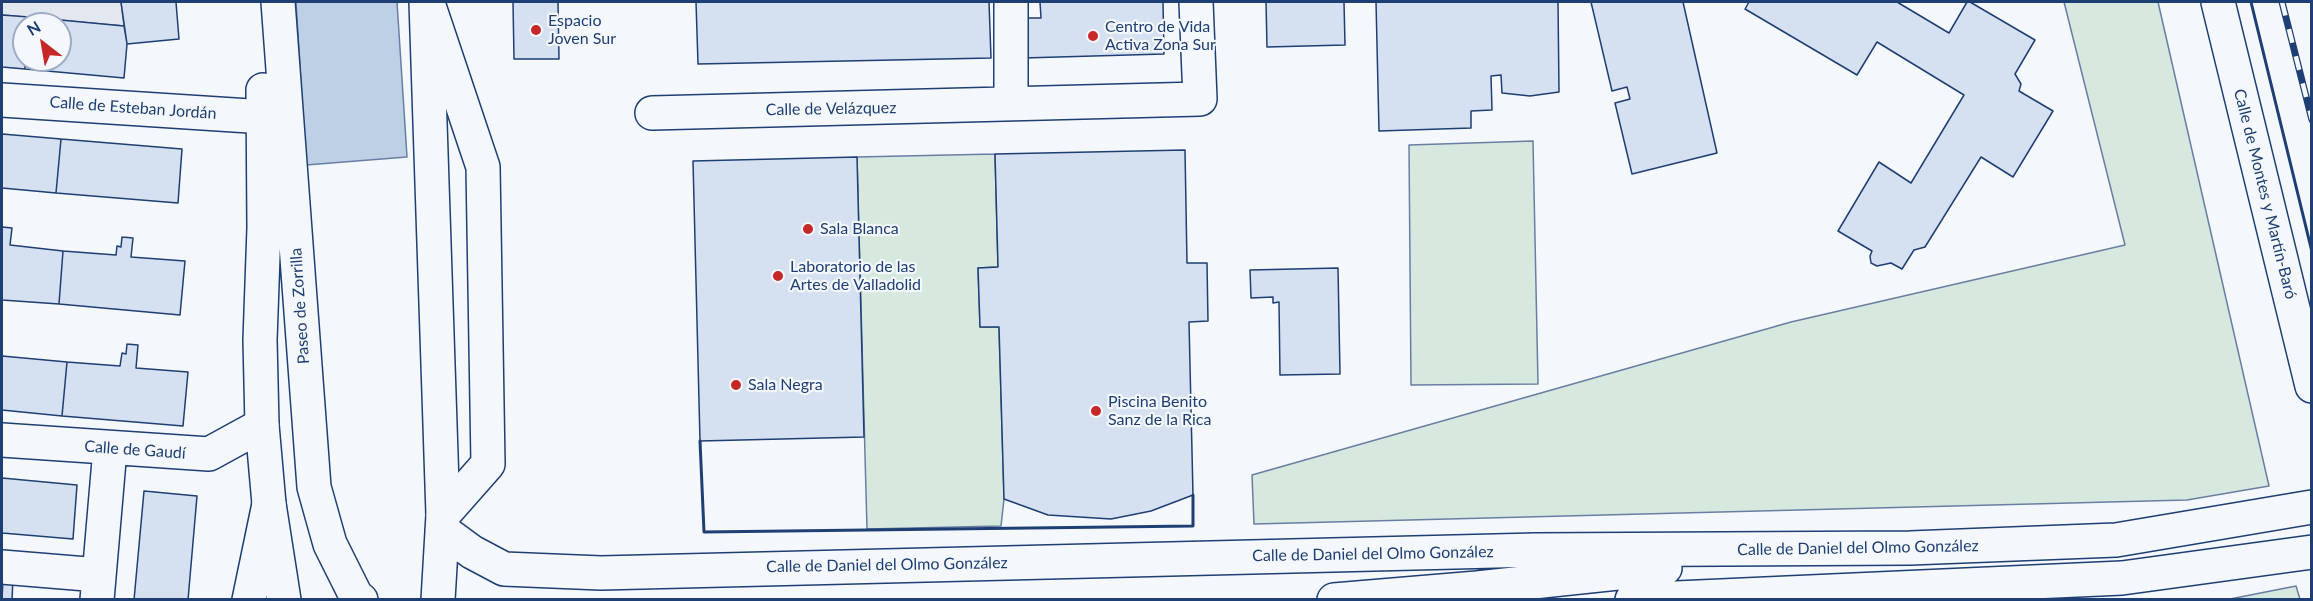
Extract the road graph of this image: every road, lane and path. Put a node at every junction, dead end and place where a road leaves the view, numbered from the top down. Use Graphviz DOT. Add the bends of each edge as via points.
graph roads {
  1 [pos="257,2"];
  2 [pos="278,2"];
  3 [pos="427,2"];
  4 [pos="1011,2"];
  5 [pos="1196,2"];
  6 [pos="2218,2"];
  7 [pos="2,100"];
  8 [pos="1011,104"];
  9 [pos="652,113"];
  10 [pos="265,117"];
  11 [pos="2312,386"];
  12 [pos="262,425"];
  13 [pos="2,440"];
  14 [pos="110,449"];
  15 [pos="269,504"];
  16 [pos="2312,507"];
  17 [pos="443,523"];
  18 [pos="1746,550"];
  19 [pos="2312,552"];
  20 [pos="2,567"];
  21 [pos="98,587"];
  22 [pos="249,600"];
  23 [pos="284,600"];
  24 [pos="361,600"];
  25 [pos="438,600"];
  26 [pos="1334,600"];
  27 [pos="1632,600"];
  1 -- 10 [label="main road, Paseo de Zorrilla"];
  2 -- 24 [label="main road, Paseo de Zorrilla" via="314,487 330,544"];
  3 -- 17 [label="main road"];
  3 -- 17 [label="main road" via="483,167 488,464"];
  4 -- 8 [label="main road"];
  5 -- 8 [label="main road, Calle de Velázquez" via="1200,99"];
  6 -- 11 [label="main road, Calle de Montes y Martín-Baró"];
  7 -- 10 [label="main road, Calle de Esteban Jordán"];
  8 -- 9 [label="main road, Calle de Velázquez"];
  10 -- 12 [label="main road, Paseo de Zorrilla"];
  12 -- 14 [label="main road, Calle de Gaudí" via="209,454"];
  12 -- 15 [label="main road, Paseo de Zorrilla"];
  13 -- 14 [label="main road, Calle de Gaudí"];
  14 -- 21 [label="main road"];
  15 -- 22 [label="main road, Paseo de Zorrilla"];
  15 -- 23 [label="main road, Paseo de Zorrilla"];
  16 -- 18 [label="main road, Calle de Daniel del Olmo González" via="2116,540"];
  17 -- 18 [label="main road, Calle de Daniel del Olmo González" via="472,552 504,569 584,573 1536,550"];
  17 -- 25 [label="main road"];
  18 -- 26 [label="main road" via="1683,567"];
  19 -- 27 [label="main road" via="2122,578"];
  20 -- 21 [label="main road"];
}
